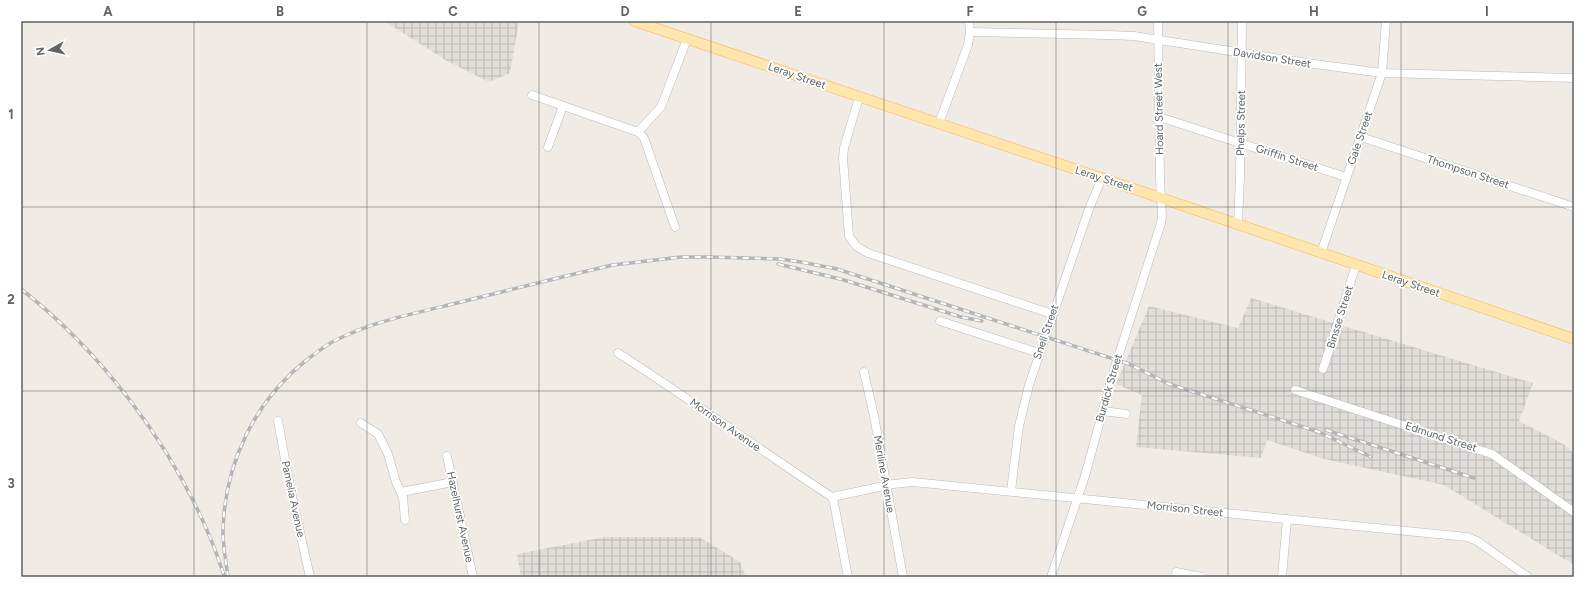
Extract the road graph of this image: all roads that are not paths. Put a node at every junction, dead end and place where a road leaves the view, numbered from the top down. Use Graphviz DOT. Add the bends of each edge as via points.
graph roads {
  1 [pos="634,21"];
  2 [pos="969,21"];
  3 [pos="1158,21"];
  4 [pos="1242,21"];
  5 [pos="1386,21"];
  6 [pos="970,32"];
  7 [pos="687,38"];
  8 [pos="1158,40"];
  9 [pos="1242,53"];
  10 [pos="1382,73"];
  11 [pos="1574,78"];
  12 [pos="532,95"];
  13 [pos="859,96"];
  14 [pos="562,106"];
  15 [pos="1159,117"];
  16 [pos="939,124"];
  17 [pos="638,132"];
  18 [pos="1361,137"];
  19 [pos="1240,142"];
  20 [pos="548,147"];
  21 [pos="1346,177"];
  22 [pos="1102,178"];
  23 [pos="1161,198"];
  24 [pos="1574,207"];
  25 [pos="1238,224"];
  26 [pos="675,227"];
  27 [pos="1321,253"];
  28 [pos="1356,265"];
  29 [pos="1052,314"];
  30 [pos="940,321"];
  31 [pos="1574,338"];
  32 [pos="618,353"];
  33 [pos="1039,353"];
  34 [pos="1323,369"];
  35 [pos="864,372"];
  36 [pos="1295,390"];
  37 [pos="1103,411"];
  38 [pos="1126,414"];
  39 [pos="278,421"];
  40 [pos="361,423"];
  41 [pos="447,456"];
  42 [pos="453,482"];
  43 [pos="886,486"];
  44 [pos="1011,491"];
  45 [pos="401,492"];
  46 [pos="832,497"];
  47 [pos="1078,499"];
  48 [pos="1574,512"];
  49 [pos="1287,519"];
  50 [pos="405,520"];
  51 [pos="1176,572"];
  52 [pos="310,577"];
  53 [pos="473,577"];
  54 [pos="848,577"];
  55 [pos="903,577"];
  56 [pos="1051,577"];
  57 [pos="1202,577"];
  58 [pos="1282,577"];
  59 [pos="1528,577"];
  1 -- 7 [label="main road, Leray Street"];
  2 -- 6 [label="street"];
  3 -- 8 [label="street, Hoard Street West"];
  4 -- 9 [label="street, Phelps Street"];
  5 -- 10 [label="street, Gale Street"];
  6 -- 8 [label="street, Davidson Street" via="1108,35"];
  6 -- 16 [label="street" via="968,46"];
  7 -- 13 [label="main road, Leray Street"];
  7 -- 17 [label="street" via="661,107"];
  8 -- 9 [label="street, Davidson Street"];
  8 -- 15 [label="street, Hoard Street West"];
  9 -- 10 [label="street, Davidson Street"];
  9 -- 19 [label="street, Phelps Street"];
  10 -- 11 [label="street, Davidson Street"];
  10 -- 18 [label="street, Gale Street"];
  12 -- 14 [label="street"];
  13 -- 16 [label="main road, Leray Street"];
  13 -- 29 [label="street" via="843,158 849,236 856,246 868,253"];
  14 -- 17 [label="street"];
  14 -- 20 [label="street"];
  15 -- 19 [label="street, Griffin Street"];
  15 -- 23 [label="street, Hoard Street West"];
  16 -- 22 [label="main road, Leray Street"];
  17 -- 26 [label="street" via="644,138"];
  18 -- 21 [label="street, Gale Street"];
  18 -- 24 [label="street, Thompson Street"];
  19 -- 21 [label="street, Griffin Street"];
  19 -- 25 [label="street, Phelps Street"];
  21 -- 27 [label="street, Gale Street"];
  22 -- 23 [label="main road, Leray Street"];
  22 -- 29 [label="street, Snell Street"];
  23 -- 25 [label="main road, Leray Street"];
  23 -- 37 [label="street, Burdick Street" via="1161,223 1115,365"];
  25 -- 27 [label="main road, Leray Street"];
  27 -- 28 [label="main road, Leray Street"];
  28 -- 31 [label="main road, Leray Street"];
  28 -- 34 [label="street, Binsse Street"];
  29 -- 33 [label="street, Snell Street"];
  30 -- 33 [label="street"];
  32 -- 46 [label="street, Morrison Avenue"];
  33 -- 44 [label="street, Snell Street" via="1019,426"];
  35 -- 43 [label="street, Meriline Avenue"];
  36 -- 48 [label="street, Edmund Street" via="1492,454"];
  37 -- 38 [label="street"];
  37 -- 47 [label="street, Burdick Street"];
  39 -- 52 [label="street, Pamelia Avenue" via="290,492"];
  40 -- 45 [label="street" via="381,438"];
  41 -- 42 [label="street, Hazelhurst Avenue"];
  42 -- 45 [label="street"];
  42 -- 53 [label="street, Hazelhurst Avenue"];
  43 -- 44 [label="street, Morrison Street" via="913,482"];
  43 -- 46 [label="street, Morrison Street"];
  43 -- 55 [label="street, Meriline Avenue"];
  44 -- 47 [label="street, Morrison Street"];
  45 -- 50 [label="street"];
  46 -- 54 [label="street"];
  47 -- 49 [label="street, Morrison Street"];
  47 -- 56 [label="street, Burdick Street"];
  49 -- 58 [label="street"];
  49 -- 59 [label="street, Morrison Street" via="1467,537 1477,541"];
  51 -- 57 [label="street"];
}
